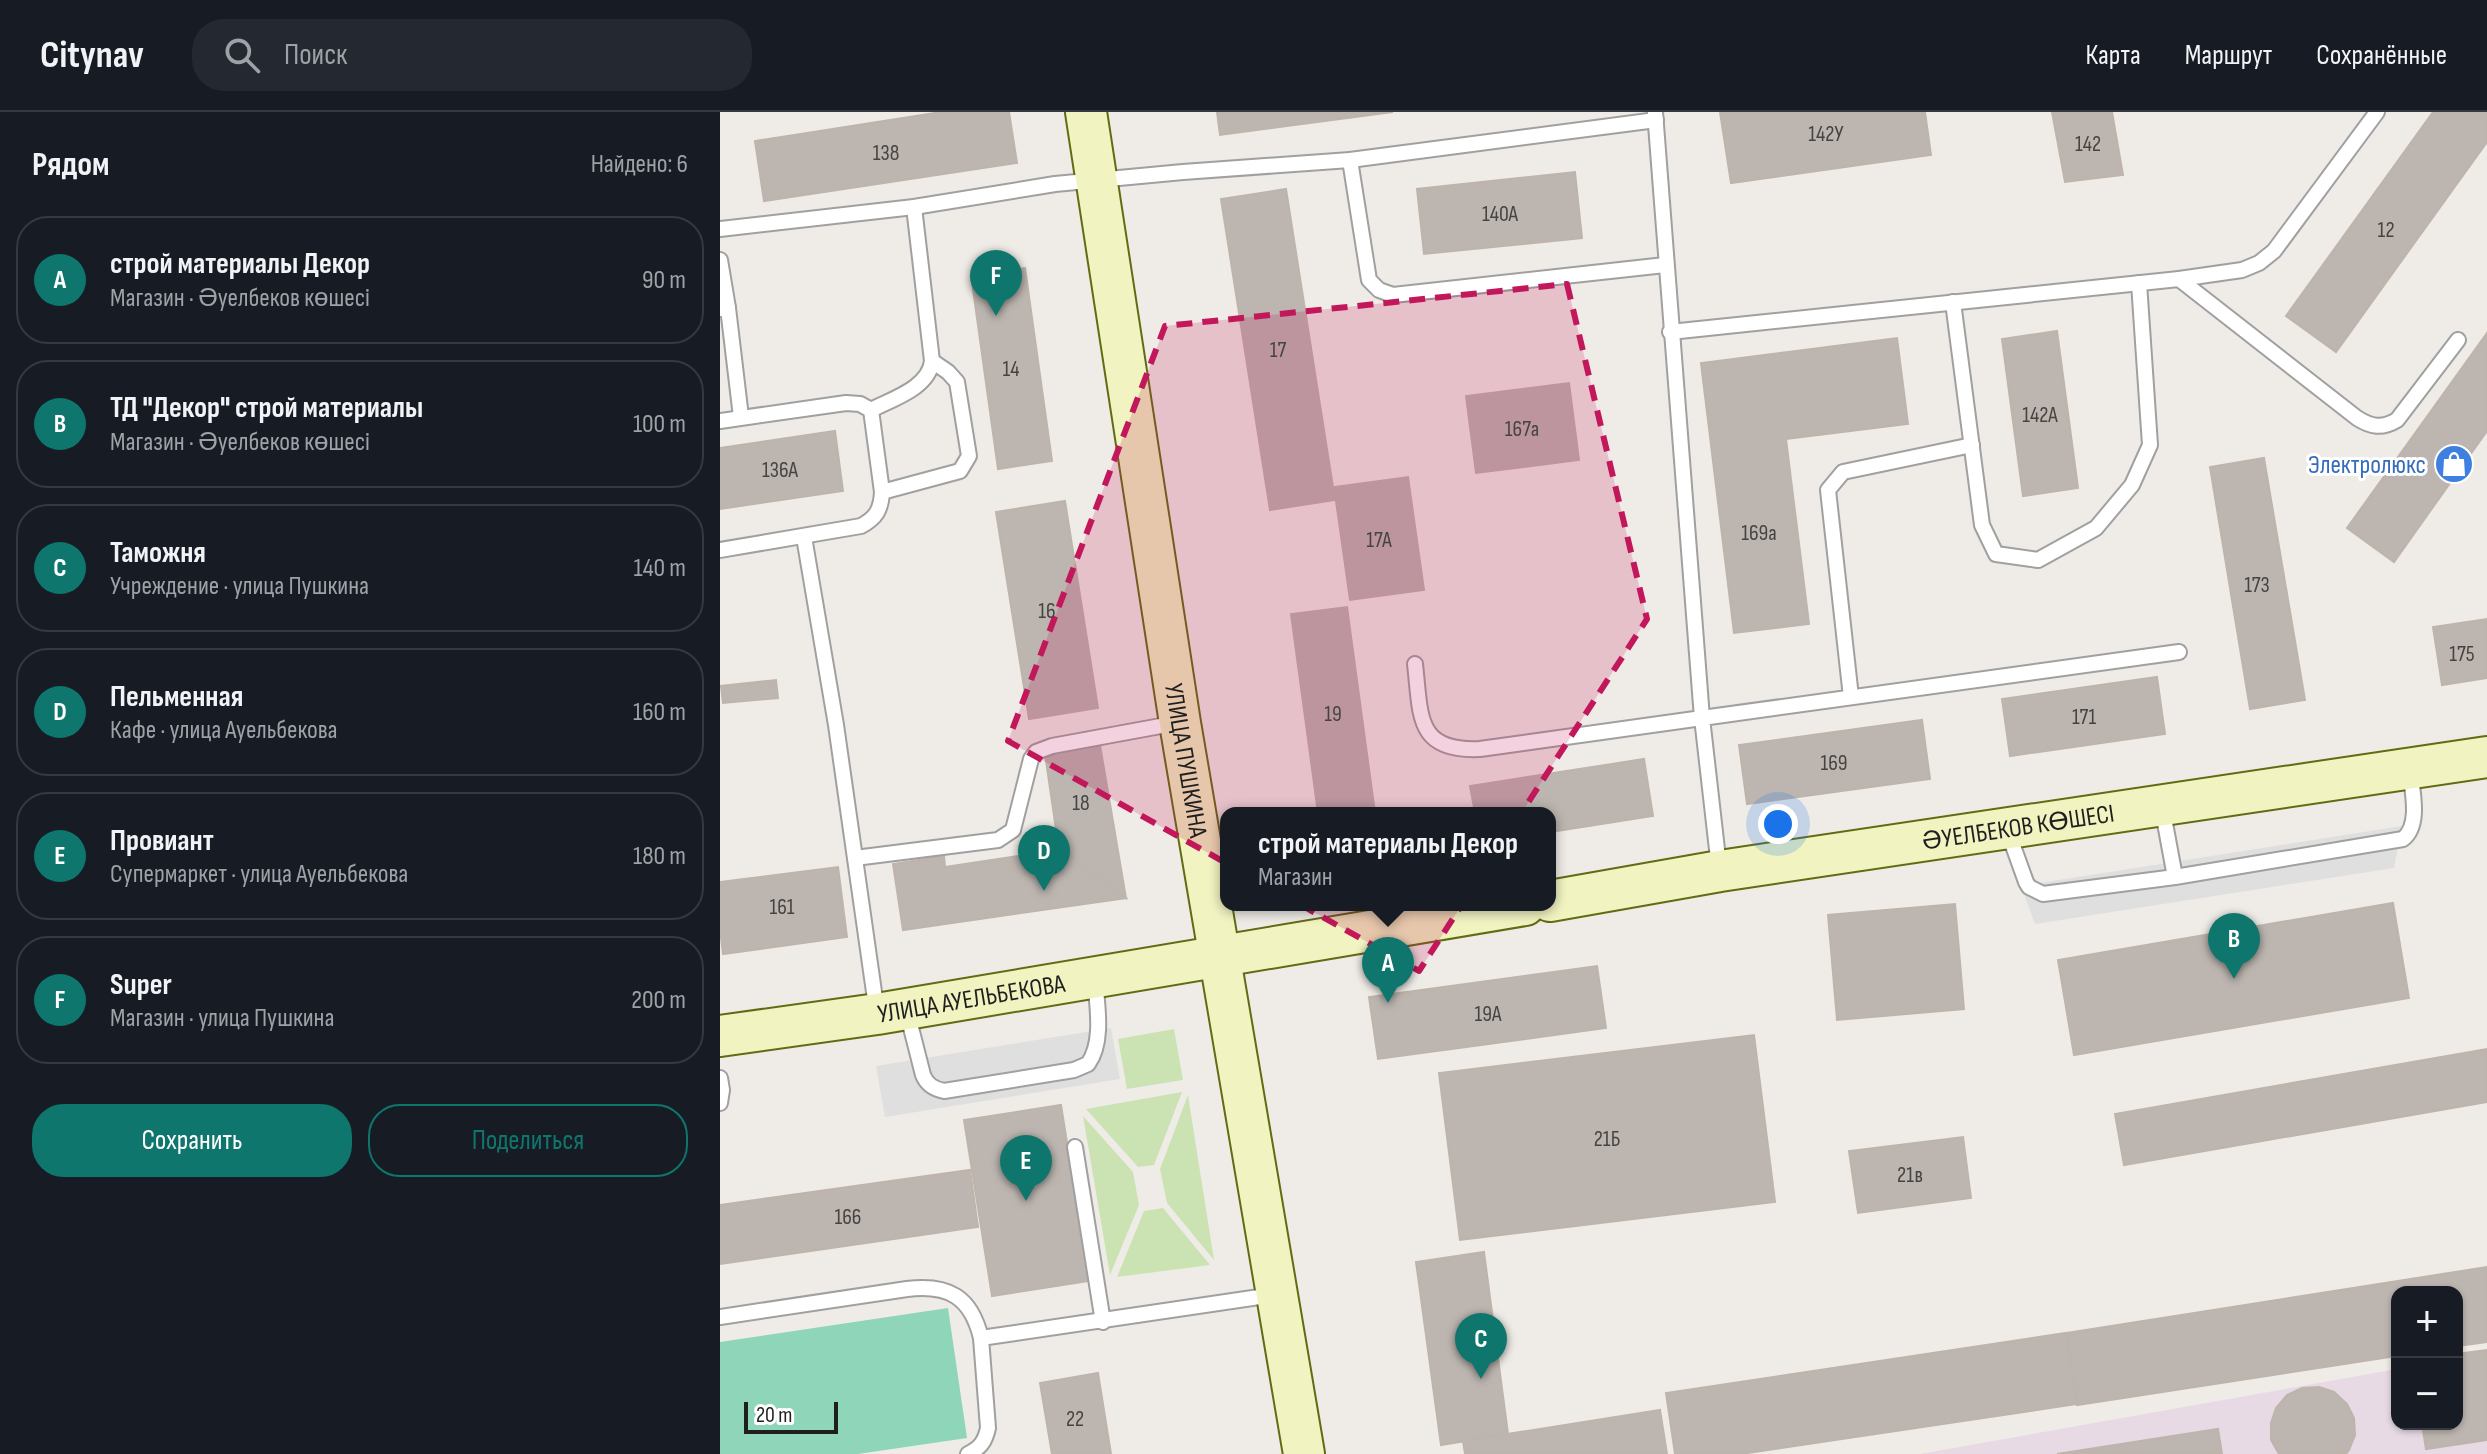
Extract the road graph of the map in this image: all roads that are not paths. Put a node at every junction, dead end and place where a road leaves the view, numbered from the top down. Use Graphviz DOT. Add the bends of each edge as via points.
graph roads {
  1 [pos="1086,112"];
  2 [pos="2377,112"];
  3 [pos="1656,116"];
  4 [pos="1350,160"];
  5 [pos="1097,181"];
  6 [pos="914,207"];
  7 [pos="720,229"];
  8 [pos="720,260"];
  9 [pos="1665,265"];
  10 [pos="2179,279"];
  11 [pos="2139,283"];
  12 [pos="1953,302"];
  13 [pos="724,309"];
  14 [pos="1670,332"];
  15 [pos="2458,340"];
  16 [pos="932,361"];
  17 [pos="871,410"];
  18 [pos="741,417"];
  19 [pos="720,421"];
  20 [pos="1972,445"];
  21 [pos="882,492"];
  22 [pos="804,537"];
  23 [pos="720,550"];
  24 [pos="2179,652"];
  25 [pos="1415,664"];
  26 [pos="1851,697"];
  27 [pos="1702,718"];
  28 [pos="1180,723"];
  29 [pos="2487,757"];
  30 [pos="2410,769"];
  31 [pos="2161,806"];
  32 [pos="2007,829"];
  33 [pos="855,858"];
  34 [pos="1720,871"];
  35 [pos="2175,877"];
  36 [pos="1556,900"];
  37 [pos="1491,911"];
  38 [pos="1221,958"];
  39 [pos="1095,976"];
  40 [pos="892,1011"];
  41 [pos="720,1036"];
  42 [pos="720,1078"];
  43 [pos="720,1103"];
  44 [pos="1075,1147"];
  45 [pos="1278,1294"];
  46 [pos="720,1317"];
  47 [pos="1103,1322"];
  48 [pos="981,1338"];
  49 [pos="968,1454"];
  50 [pos="1304,1454"];
  1 -- 5 [label="street, УЛИЦА ПУШКИНА"];
  2 -- 10 [label="lane" via="2288,234 2259,263"];
  3 -- 4 [label="lane"];
  3 -- 9 [label="lane"];
  4 -- 5 [label="lane"];
  4 -- 9 [label="lane" via="1369,280 1393,295"];
  5 -- 6 [label="lane"];
  5 -- 28 [label="street, УЛИЦА ПУШКИНА"];
  6 -- 7 [label="lane"];
  6 -- 16 [label="lane"];
  8 -- 13 [label="lane"];
  9 -- 14 [label="lane"];
  10 -- 11 [label="lane"];
  10 -- 15 [label="lane" via="2357,418 2378,427 2397,420"];
  11 -- 12 [label="lane"];
  11 -- 20 [label="lane" via="2150,445 2132,485 2096,528 2038,560 1996,554 1982,525"];
  12 -- 14 [label="lane"];
  12 -- 20 [label="lane"];
  13 -- 18 [label="lane"];
  14 -- 27 [label="lane"];
  16 -- 17 [label="lane" via="926,379"];
  16 -- 21 [label="lane" via="957,382 969,456 960,471"];
  17 -- 18 [label="lane" via="846,403"];
  17 -- 21 [label="lane"];
  18 -- 19 [label="lane"];
  20 -- 26 [label="lane" via="1843,472 1828,490"];
  21 -- 22 [label="lane" via="875,519"];
  22 -- 23 [label="lane"];
  22 -- 33 [label="lane"];
  24 -- 26 [label="lane"];
  25 -- 27 [label="lane" via="1427,731 1439,745 1458,750"];
  26 -- 27 [label="lane"];
  27 -- 34 [label="lane"];
  28 -- 33 [label="lane" via="1036,752 1013,830 998,840"];
  28 -- 38 [label="street, УЛИЦА ПУШКИНА"];
  29 -- 30 [label="street, ӘУЕЛБЕКОВ КӨШЕСІ"];
  30 -- 31 [label="street, ӘУЕЛБЕКОВ КӨШЕСІ"];
  30 -- 35 [label="lane" via="2413,822 2403,839"];
  31 -- 32 [label="street, ӘУЕЛБЕКОВ КӨШЕСІ"];
  31 -- 35 [label="lane"];
  32 -- 34 [label="street, ӘУЕЛБЕКОВ КӨШЕСІ"];
  32 -- 35 [label="lane" via="2026,882 2043,894"];
  33 -- 40 [label="lane"];
  34 -- 36 [label="street, ӘУЕЛБЕКОВ КӨШЕСІ"];
  37 -- 38 [label="street"];
  38 -- 39 [label="street, УЛИЦА АУЕЛЬБЕКОВА"];
  38 -- 45 [label="street, УЛИЦА ПУШКИНА"];
  39 -- 40 [label="street, УЛИЦА АУЕЛЬБЕКОВА"];
  39 -- 40 [label="lane" via="1095,1050 1088,1064 1074,1070 937,1090 926,1082"];
  40 -- 41 [label="street, УЛИЦА АУЕЛЬБЕКОВА"];
  42 -- 43 [label="lane"];
  44 -- 47 [label="lane"];
  45 -- 47 [label="lane"];
  45 -- 50 [label="street, УЛИЦА ПУШКИНА"];
  46 -- 48 [label="lane" via="934,1288 967,1303"];
  47 -- 48 [label="lane"];
  48 -- 49 [label="lane" via="988,1428 979,1448"];
}
